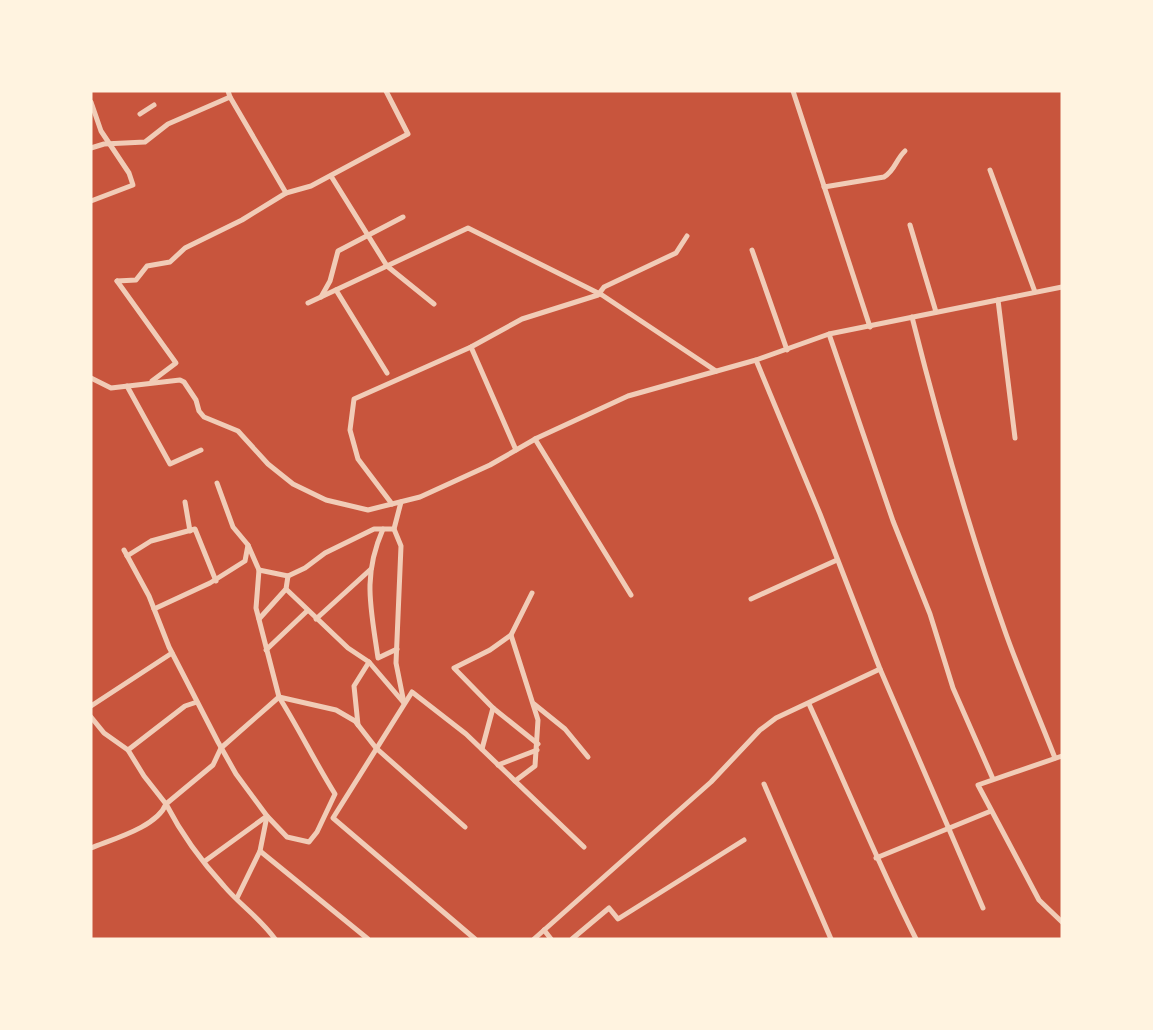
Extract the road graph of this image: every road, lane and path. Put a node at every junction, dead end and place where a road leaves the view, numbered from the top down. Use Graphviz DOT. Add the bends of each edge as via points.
graph roads {
  1 [pos="386,91"];
  2 [pos="793,91"];
  3 [pos="229,94"];
  4 [pos="91,102"];
  5 [pos="154,105"];
  6 [pos="140,114"];
  7 [pos="108,144"];
  8 [pos="91,148"];
  9 [pos="905,151"];
  10 [pos="990,170"];
  11 [pos="331,176"];
  12 [pos="824,187"];
  13 [pos="286,193"];
  14 [pos="91,201"];
  15 [pos="403,217"];
  16 [pos="910,224"];
  17 [pos="367,234"];
  18 [pos="687,236"];
  19 [pos="752,250"];
  20 [pos="387,266"];
  21 [pos="1062,287"];
  22 [pos="336,290"];
  23 [pos="1035,292"];
  24 [pos="599,293"];
  25 [pos="321,297"];
  26 [pos="998,300"];
  27 [pos="308,303"];
  28 [pos="434,304"];
  29 [pos="936,312"];
  30 [pos="912,317"];
  31 [pos="870,327"];
  32 [pos="829,334"];
  33 [pos="471,347"];
  34 [pos="787,350"];
  35 [pos="756,360"];
  36 [pos="716,372"];
  37 [pos="387,373"];
  38 [pos="91,378"];
  39 [pos="150,382"];
  40 [pos="127,386"];
  41 [pos="1014,438"];
  42 [pos="535,439"];
  43 [pos="201,450"];
  44 [pos="516,450"];
  45 [pos="217,483"];
  46 [pos="185,502"];
  47 [pos="401,502"];
  48 [pos="392,504"];
  49 [pos="383,529"];
  50 [pos="394,529"];
  51 [pos="190,531"];
  52 [pos="248,546"];
  53 [pos="124,550"];
  54 [pos="127,556"];
  55 [pos="837,560"];
  56 [pos="371,569"];
  57 [pos="259,570"];
  58 [pos="288,576"];
  59 [pos="216,581"];
  60 [pos="286,589"];
  61 [pos="532,593"];
  62 [pos="631,595"];
  63 [pos="751,599"];
  64 [pos="154,609"];
  65 [pos="307,611"];
  66 [pos="259,619"];
  67 [pos="316,619"];
  68 [pos="511,635"];
  69 [pos="397,649"];
  70 [pos="266,650"];
  71 [pos="172,653"];
  72 [pos="369,662"];
  73 [pos="880,669"];
  74 [pos="279,697"];
  75 [pos="197,702"];
  76 [pos="404,704"];
  77 [pos="533,704"];
  78 [pos="809,704"];
  79 [pos="91,706"];
  80 [pos="493,708"];
  81 [pos="91,717"];
  82 [pos="358,725"];
  83 [pos="538,747"];
  84 [pos="221,748"];
  85 [pos="376,748"];
  86 [pos="482,749"];
  87 [pos="128,750"];
  88 [pos="1062,756"];
  89 [pos="588,757"];
  90 [pos="1055,758"];
  91 [pos="498,764"];
  92 [pos="993,779"];
  93 [pos="515,781"];
  94 [pos="764,784"];
  95 [pos="166,804"];
  96 [pos="991,811"];
  97 [pos="267,816"];
  98 [pos="465,827"];
  99 [pos="949,829"];
  100 [pos="744,840"];
  101 [pos="584,847"];
  102 [pos="91,848"];
  103 [pos="260,851"];
  104 [pos="876,858"];
  105 [pos="205,861"];
  106 [pos="237,898"];
  107 [pos="983,908"];
  108 [pos="1062,922"];
  109 [pos="544,930"];
  110 [pos="275,939"];
  111 [pos="368,939"];
  112 [pos="475,939"];
  113 [pos="534,939"];
  114 [pos="551,939"];
  115 [pos="572,939"];
  116 [pos="831,939"];
  117 [pos="916,939"];
  1 -- 11 [label="street" via="408,134"];
  2 -- 12 [label="street"];
  3 -- 7 [label="street" via="168,124 145,142"];
  3 -- 13 [label="street"];
  4 -- 7 [label="street"];
  5 -- 6 [label="street"];
  7 -- 8 [label="street"];
  7 -- 14 [label="street" via="129,173 132,186"];
  9 -- 12 [label="street" via="884,178"];
  10 -- 23 [label="street"];
  11 -- 13 [label="street"];
  11 -- 17 [label="street"];
  12 -- 31 [label="street"];
  13 -- 39 [label="street" via="186,248 170,262 147,266 136,280 117,281 176,363"];
  15 -- 17 [label="street"];
  16 -- 29 [label="street"];
  17 -- 20 [label="street"];
  17 -- 25 [label="street" via="338,251 330,282"];
  18 -- 24 [label="street" via="676,253 604,287"];
  19 -- 34 [label="street"];
  20 -- 22 [label="street"];
  20 -- 24 [label="street" via="468,228"];
  20 -- 28 [label="street"];
  21 -- 23 [label="street"];
  22 -- 25 [label="street"];
  22 -- 37 [label="street"];
  23 -- 26 [label="street"];
  24 -- 33 [label="street" via="522,319"];
  24 -- 36 [label="street"];
  25 -- 27 [label="street"];
  26 -- 29 [label="street"];
  26 -- 41 [label="street"];
  29 -- 30 [label="street"];
  30 -- 31 [label="street"];
  30 -- 90 [label="street" via="940,426 980,558"];
  31 -- 32 [label="street"];
  32 -- 34 [label="street"];
  32 -- 92 [label="street" via="893,521 930,614 953,688"];
  33 -- 44 [label="street"];
  33 -- 48 [label="street" via="354,399 350,430 358,459"];
  34 -- 35 [label="street"];
  35 -- 36 [label="street"];
  35 -- 55 [label="street"];
  36 -- 42 [label="street" via="628,396"];
  38 -- 40 [label="street" via="111,388"];
  39 -- 40 [label="street"];
  39 -- 48 [label="street" via="173,379 184,382 204,417 238,431 268,464 294,484 326,500 368,510"];
  40 -- 43 [label="street" via="170,464"];
  42 -- 44 [label="street"];
  42 -- 62 [label="street"];
  44 -- 47 [label="street" via="482,469 420,497"];
  45 -- 52 [label="street" via="234,527"];
  46 -- 51 [label="street"];
  47 -- 48 [label="street"];
  47 -- 50 [label="street"];
  49 -- 50 [label="street"];
  49 -- 56 [label="street" via="373,552"];
  49 -- 58 [label="street" via="374,529 325,552 305,568"];
  50 -- 69 [label="street" via="401,546"];
  51 -- 54 [label="street" via="151,541"];
  51 -- 59 [label="street" via="195,530"];
  52 -- 57 [label="street"];
  52 -- 59 [label="street" via="245,561"];
  53 -- 54 [label="street"];
  54 -- 64 [label="street"];
  55 -- 63 [label="street"];
  55 -- 73 [label="street"];
  56 -- 67 [label="street"];
  56 -- 69 [label="street" via="368,586 378,658"];
  57 -- 58 [label="street"];
  57 -- 66 [label="street" via="256,608"];
  58 -- 60 [label="street"];
  59 -- 64 [label="street"];
  60 -- 65 [label="street"];
  60 -- 66 [label="street"];
  61 -- 68 [label="street"];
  64 -- 71 [label="street"];
  65 -- 67 [label="street"];
  65 -- 70 [label="street"];
  66 -- 70 [label="street"];
  67 -- 72 [label="street"];
  68 -- 77 [label="street"];
  68 -- 80 [label="street" via="454,668"];
  69 -- 76 [label="street" via="396,663"];
  70 -- 74 [label="street"];
  71 -- 75 [label="street"];
  71 -- 79 [label="street"];
  72 -- 76 [label="street"];
  72 -- 82 [label="street" via="354,686"];
  73 -- 78 [label="street"];
  73 -- 99 [label="street"];
  74 -- 82 [label="street" via="336,710"];
  74 -- 84 [label="street"];
  74 -- 97 [label="street" via="334,794 309,842 287,838"];
  75 -- 84 [label="street"];
  75 -- 87 [label="street" via="185,706"];
  76 -- 85 [label="street"];
  76 -- 86 [label="street" via="412,692"];
  77 -- 83 [label="street" via="538,720"];
  77 -- 89 [label="street" via="565,729"];
  78 -- 104 [label="street"];
  78 -- 109 [label="street" via="776,718 760,730 711,782"];
  80 -- 83 [label="street"];
  80 -- 86 [label="street"];
  81 -- 87 [label="street" via="104,733"];
  82 -- 85 [label="street"];
  83 -- 91 [label="street"];
  83 -- 93 [label="street" via="535,766"];
  84 -- 95 [label="street" via="213,765"];
  84 -- 97 [label="street"];
  85 -- 98 [label="street"];
  85 -- 112 [label="street" via="333,818"];
  86 -- 91 [label="street"];
  87 -- 95 [label="street"];
  88 -- 90 [label="street"];
  90 -- 92 [label="street"];
  91 -- 93 [label="street"];
  92 -- 96 [label="street" via="978,785"];
  93 -- 101 [label="street"];
  94 -- 116 [label="street"];
  95 -- 102 [label="street" via="163,812 142,827"];
  95 -- 105 [label="street" via="175,822"];
  96 -- 99 [label="street"];
  96 -- 108 [label="street" via="1039,900"];
  97 -- 103 [label="street"];
  97 -- 105 [label="street"];
  99 -- 104 [label="street"];
  99 -- 107 [label="street"];
  100 -- 115 [label="street" via="618,919 608,908"];
  103 -- 106 [label="street"];
  103 -- 111 [label="street"];
  104 -- 117 [label="street"];
  105 -- 106 [label="street"];
  106 -- 110 [label="street"];
  109 -- 113 [label="street"];
  109 -- 114 [label="street"];
}
